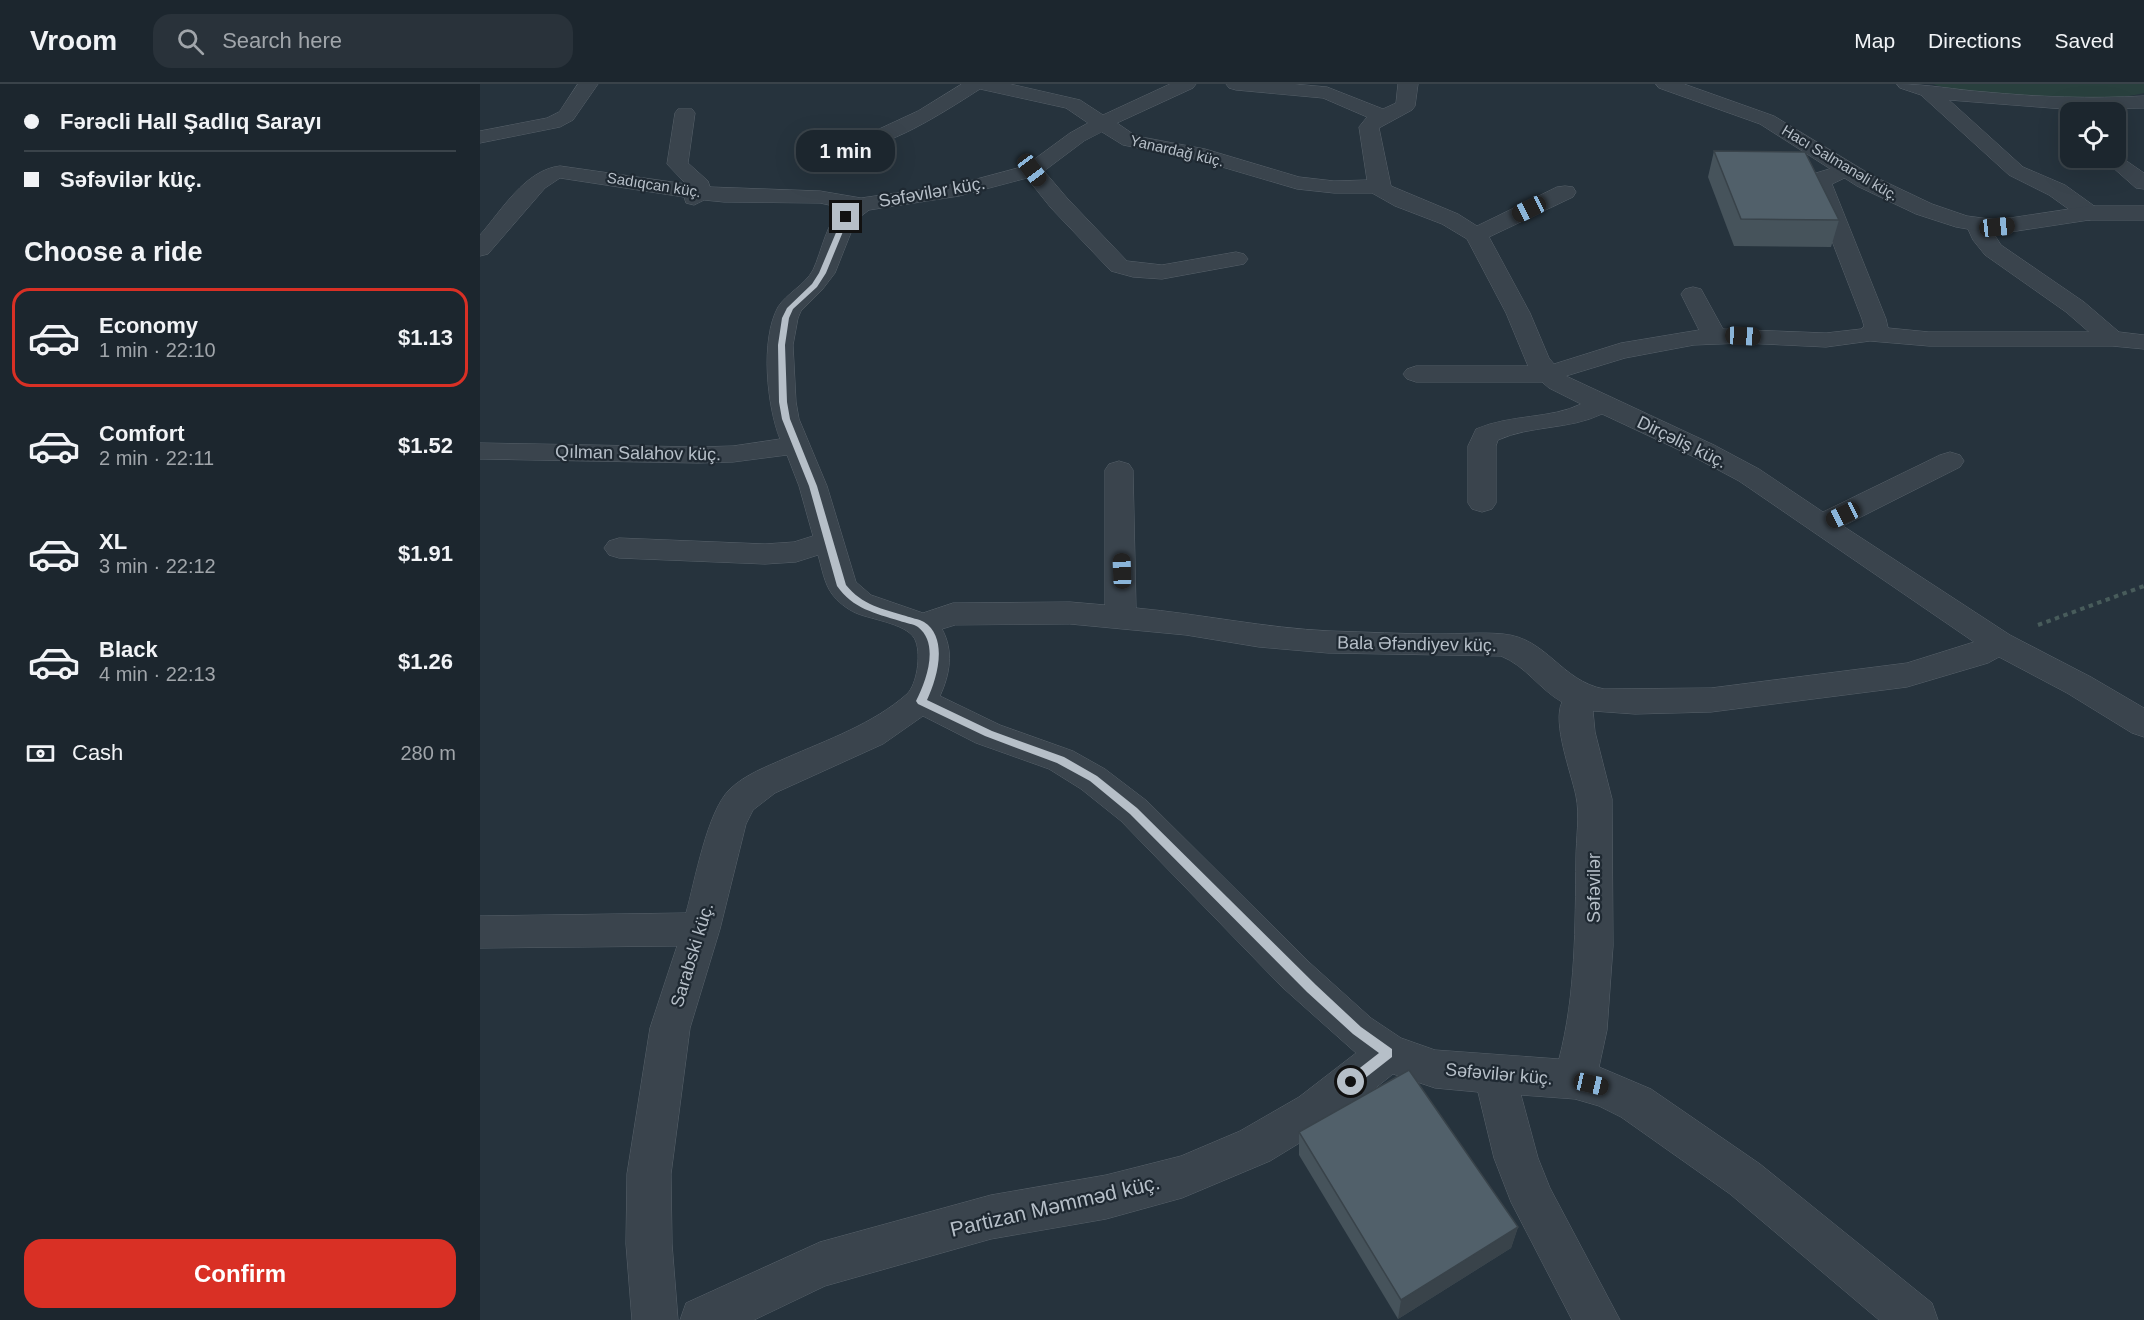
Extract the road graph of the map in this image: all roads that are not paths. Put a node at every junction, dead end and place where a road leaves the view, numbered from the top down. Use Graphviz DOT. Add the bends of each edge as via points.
graph roads {
  1 [pos="588,84"];
  2 [pos="975,84"];
  3 [pos="984,84"];
  4 [pos="1185,84"];
  5 [pos="1236,84"];
  6 [pos="1408,84"];
  7 [pos="1666,84"];
  8 [pos="1907,84"];
  9 [pos="1930,93"];
  10 [pos="2144,102"];
  11 [pos="685,113"];
  12 [pos="1382,116"];
  13 [pos="1101,124"];
  14 [pos="480,137"];
  15 [pos="871,140"];
  16 [pos="1032,170"];
  17 [pos="1846,170"];
  18 [pos="1379,186"];
  19 [pos="1564,192"];
  20 [pos="698,193"];
  21 [pos="861,205"];
  22 [pos="681,213"];
  23 [pos="2089,213"];
  24 [pos="2144,213"];
  25 [pos="1977,225"];
  26 [pos="1476,235"];
  27 [pos="480,249"];
  28 [pos="1236,259"];
  29 [pos="1693,294"];
  30 [pos="1870,334"];
  31 [pos="1714,336"];
  32 [pos="2112,339"];
  33 [pos="2144,342"];
  34 [pos="1416,374"];
  35 [pos="1547,374"];
  36 [pos="1601,404"];
  37 [pos="796,445"];
  38 [pos="480,451"];
  39 [pos="1950,461"];
  40 [pos="1119,470"];
  41 [pos="1482,503"];
  42 [pos="1821,525"];
  43 [pos="827,542"];
  44 [pos="619,548"];
  45 [pos="1120,616"];
  46 [pos="921,624"];
  47 [pos="1999,643"];
  48 [pos="1581,697"];
  49 [pos="921,701"];
  50 [pos="2144,724"];
  51 [pos="701,929"];
  52 [pos="480,932"];
  53 [pos="1388,1053"];
  54 [pos="1495,1075"];
  55 [pos="1575,1080"];
  56 [pos="655,1320"];
  57 [pos="703,1320"];
  58 [pos="1598,1320"];
  59 [pos="1915,1320"];
  1 -- 14 [label="street" via="566,116 553,123"];
  2 -- 15 [label="street" via="925,115"];
  3 -- 13 [label="street, Yanardağ küç." via="1073,104"];
  4 -- 13 [label="street, Səfəvilər küç."];
  5 -- 12 [label="street" via="1327,93"];
  6 -- 12 [label="street" via="1405,106"];
  7 -- 17 [label="street, Hacı Salmanəli küç." via="1767,120"];
  8 -- 9 [label="street"];
  9 -- 10 [label="street" via="2058,104"];
  9 -- 23 [label="street" via="2016,171 2057,190"];
  11 -- 20 [label="street" via="677,164 700,186"];
  12 -- 18 [label="street" via="1369,127"];
  13 -- 16 [label="street, Səfəvilər küç." via="1064,145"];
  13 -- 18 [label="street, Yanardağ küç." via="1130,141 1198,153 1297,183"];
  16 -- 21 [label="street, Səfəvilər küç." via="959,190"];
  16 -- 28 [label="street" via="1119,266 1153,272"];
  17 -- 25 [label="street, Hacı Salmanəli küç." via="1924,209"];
  17 -- 30 [label="street" via="1830,174 1821,184 1874,319 1876,327"];
  18 -- 26 [label="street, Dirçəliş küç." via="1387,194 1450,219"];
  19 -- 26 [label="street"];
  20 -- 21 [label="street, Sadıqcan küç." via="750,198 820,197"];
  20 -- 22 [label="street"];
  20 -- 27 [label="street, Sadıqcan küç." via="569,172 551,173 537,183"];
  21 -- 37 [label="street, Səfəvilər küç." via="846,217 823,273 796,301 786,318 781,345 783,402"];
  23 -- 24 [label="street, Hacı Salmanəli küç."];
  23 -- 25 [label="street, Hacı Salmanəli küç." via="1997,227"];
  25 -- 32 [label="street" via="1993,250 2075,307"];
  26 -- 35 [label="street, Dirçəliş küç."];
  29 -- 31 [label="street"];
  30 -- 31 [label="street" via="1826,340"];
  30 -- 32 [label="street" via="1929,339"];
  31 -- 35 [label="street" via="1621,351"];
  32 -- 33 [label="street"];
  34 -- 35 [label="street"];
  35 -- 36 [label="street, Dirçəliş küç."];
  36 -- 41 [label="street" via="1577,416 1504,427 1486,435 1482,446"];
  36 -- 42 [label="street, Dirçəliş küç." via="1749,475"];
  37 -- 38 [label="street, Qılman Salahov küç." via="698,455"];
  37 -- 43 [label="street, Səfəvilər küç." via="813,486"];
  39 -- 42 [label="street"];
  40 -- 45 [label="street"];
  42 -- 47 [label="street, Dirçəliş küç."];
  43 -- 44 [label="street" via="796,552 765,554"];
  43 -- 46 [label="street, Səfəvilər küç." via="842,586 851,597 864,606"];
  45 -- 46 [label="street, Bala Əfəndiyev küç." via="972,613 953,614"];
  45 -- 48 [label="street, Bala Əfəndiyev küç." via="1305,640 1504,645 1527,654 1564,688"];
  46 -- 49 [label="street" via="933,647 929,685"];
  47 -- 48 [label="street, Bala Əfəndiyev küç." via="1977,655 1907,675 1753,695 1635,702"];
  47 -- 50 [label="street, Dirçəliş küç."];
  48 -- 55 [label="street, Səfəvilər" via="1576,708 1578,732 1594,799 1594,946 1587,1030"];
  49 -- 51 [label="street, Sarabski küç." via="871,735 764,783 741,800 728,824"];
  49 -- 53 [label="street, Səfəvilər küç." via="988,734 1061,760 1093,778 1134,811 1322,999"];
  51 -- 52 [label="street"];
  51 -- 56 [label="street, Sarabski küç." via="670,1028 649,1174"];
  53 -- 54 [label="street, Səfəvilər küç." via="1435,1069"];
  53 -- 57 [label="street, Partizan Məmməd küç." via="1314,1111 1265,1140 1182,1177 1106,1197 991,1217 820,1265"];
  54 -- 55 [label="street, Səfəvilər küç."];
  54 -- 58 [label="street" via="1516,1158 1533,1202"];
  55 -- 59 [label="street, Səfəvilər küç." via="1606,1088 1636,1103 1736,1172"];
}
